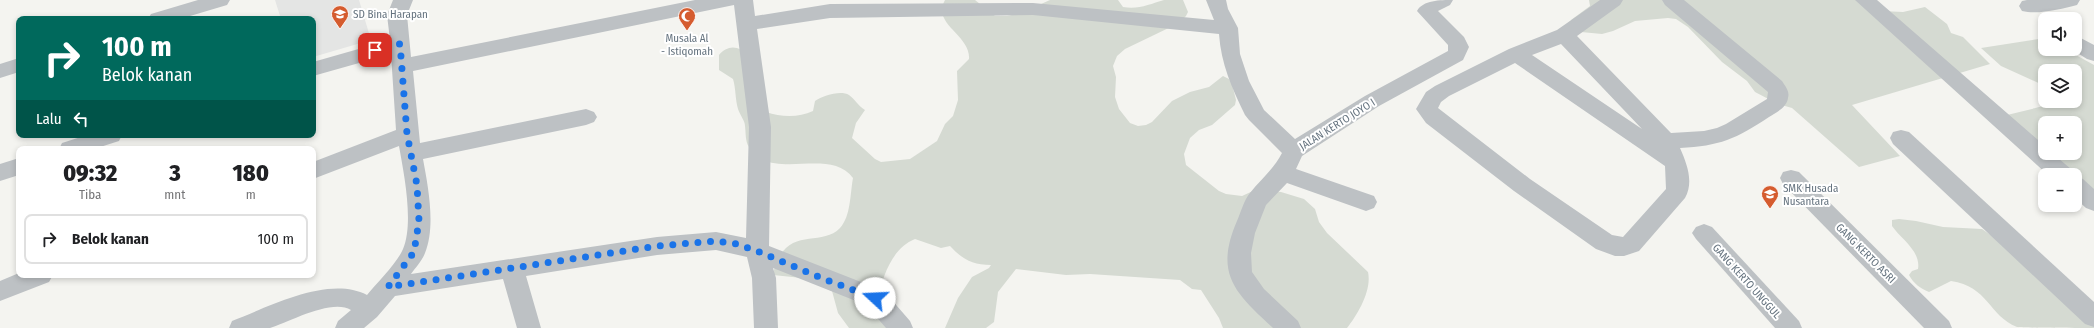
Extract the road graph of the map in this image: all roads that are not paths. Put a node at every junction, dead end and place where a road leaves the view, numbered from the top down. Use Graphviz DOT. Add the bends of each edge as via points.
graph roads {
  1 [pos="220,0"];
  2 [pos="403,0"];
  3 [pos="729,0"];
  4 [pos="743,0"];
  5 [pos="1216,0"];
  6 [pos="1444,0"];
  7 [pos="1613,0"];
  8 [pos="1672,0"];
  9 [pos="1865,0"];
  10 [pos="2070,0"];
  11 [pos="2026,3"];
  12 [pos="2038,13"];
  13 [pos="168,16"];
  14 [pos="747,24"];
  15 [pos="1228,28"];
  16 [pos="1564,35"];
  17 [pos="400,44"];
  18 [pos="2082,46"];
  19 [pos="1516,54"];
  20 [pos="2094,54"];
  21 [pos="16,66"];
  22 [pos="401,66"];
  23 [pos="316,68"];
  24 [pos="0,71"];
  25 [pos="586,116"];
  26 [pos="102,138"];
  27 [pos="1901,138"];
  28 [pos="1666,141"];
  29 [pos="409,144"];
  30 [pos="79,146"];
  31 [pos="1294,151"];
  32 [pos="1675,163"];
  33 [pos="16,167"];
  34 [pos="2055,168"];
  35 [pos="316,170"];
  36 [pos="0,173"];
  37 [pos="1283,173"];
  38 [pos="1791,178"];
  39 [pos="2082,191"];
  40 [pos="1366,202"];
  41 [pos="2094,202"];
  42 [pos="1704,233"];
  43 [pos="757,251"];
  44 [pos="512,267"];
  45 [pos="33,278"];
  46 [pos="388,287"];
  47 [pos="0,291"];
  48 [pos="368,310"];
  49 [pos="2094,317"];
  50 [pos="241,328"];
  51 [pos="347,328"];
  52 [pos="529,328"];
  53 [pos="766,328"];
  54 [pos="901,328"];
  55 [pos="1289,328"];
  56 [pos="1790,328"];
  57 [pos="1940,328"];
  1 -- 13 [label="street"];
  2 -- 17 [label="street" via="397,15"];
  3 -- 22 [label="street"];
  4 -- 14 [label="street"];
  5 -- 15 [label="street"];
  6 -- 31 [label="street, JALAN KERTO JOYO I" via="1428,8 1428,11 1457,42 1459,47 1456,55 1372,101"];
  7 -- 16 [label="street"];
  8 -- 28 [label="street" via="1775,86 1778,99 1734,130 1704,139"];
  9 -- 34 [label="street"];
  10 -- 11 [label="street"];
  11 -- 12 [label="street"];
  14 -- 15 [label="street" via="830,10 1033,10"];
  14 -- 43 [label="street" via="760,127"];
  15 -- 31 [label="street" via="1230,54 1239,81 1256,115"];
  16 -- 19 [label="street"];
  16 -- 28 [label="street"];
  17 -- 22 [label="street"];
  17 -- 23 [label="street"];
  18 -- 20 [label="street"];
  19 -- 32 [label="street"];
  19 -- 32 [label="street" via="1442,91 1433,97 1427,109 1434,118 1522,185 1577,223 1616,248 1632,244 1677,192 1680,181"];
  21 -- 24 [label="street"];
  22 -- 29 [label="street"];
  25 -- 29 [label="street"];
  26 -- 30 [label="street"];
  27 -- 49 [label="street"];
  28 -- 32 [label="street"];
  29 -- 35 [label="street"];
  29 -- 46 [label="street" via="417,185 419,221 414,252"];
  31 -- 37 [label="street, JALAN KERTO JOYO I"];
  33 -- 36 [label="street"];
  37 -- 40 [label="street"];
  37 -- 55 [label="street, JALAN KERTO JOYO I" via="1257,200 1243,233 1239,253 1240,274 1254,296"];
  38 -- 57 [label="street, GANG KERTO ASRI"];
  39 -- 41 [label="street"];
  42 -- 56 [label="street, GANG KERTO UNGGUL"];
  43 -- 44 [label="street" via="730,243 692,242"];
  43 -- 53 [label="street" via="764,278"];
  43 -- 54 [label="street" via="875,298"];
  44 -- 46 [label="street" via="485,274"];
  44 -- 52 [label="street"];
  45 -- 47 [label="street"];
  46 -- 48 [label="street"];
  48 -- 50 [label="street" via="360,302 347,298 331,298"];
  48 -- 51 [label="street"];
}
